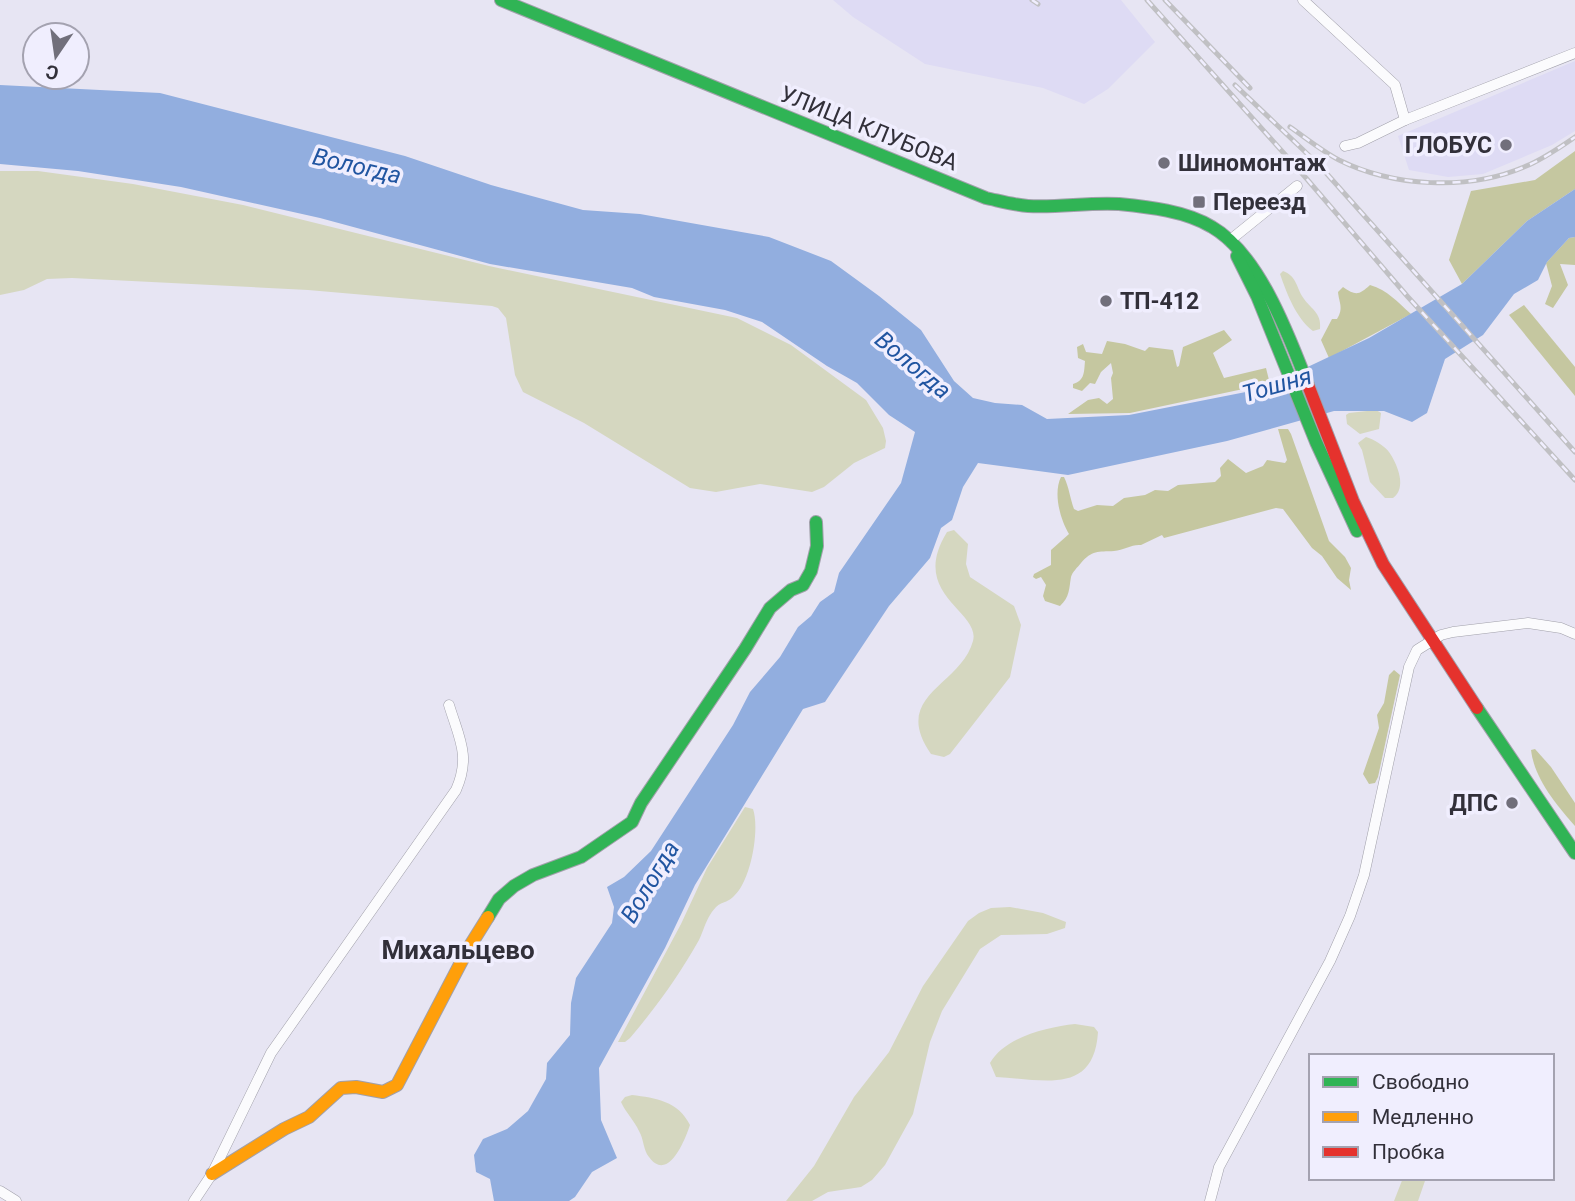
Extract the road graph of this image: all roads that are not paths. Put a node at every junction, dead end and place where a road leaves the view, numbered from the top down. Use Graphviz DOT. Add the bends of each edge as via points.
graph roads {
  1 [pos="502,0"];
  2 [pos="1303,0"];
  3 [pos="1575,53"];
  4 [pos="1405,120"];
  5 [pos="1345,146"];
  6 [pos="1297,186"];
  7 [pos="1229,241"];
  8 [pos="1323,440"];
  9 [pos="816,522"];
  10 [pos="1575,634"];
  11 [pos="1431,640"];
  12 [pos="449,705"];
  13 [pos="1575,853"];
  14 [pos="212,1174"];
  15 [pos="0,1191"];
  16 [pos="16,1201"];
  17 [pos="194,1201"];
  18 [pos="1210,1201"];
  1 -- 7 [label="main road, УЛИЦА КЛУБОВА" via="986,198 1027,206 1110,204 1164,210 1204,222"];
  2 -- 4 [label="street" via="1395,85"];
  3 -- 4 [label="street"];
  4 -- 5 [label="street"];
  6 -- 7 [label="street"];
  7 -- 8 [label="main road"];
  7 -- 8 [label="main road" via="1257,274 1296,355"];
  8 -- 11 [label="main road" via="1373,564 1405,613"];
  9 -- 14 [label="main road" via="817,547 803,585 770,608 632,822 580,857 533,875 499,899 397,1085 383,1094 351,1087 336,1090 306,1119"];
  10 -- 11 [label="street" via="1528,623 1454,632"];
  11 -- 13 [label="main road"];
  11 -- 18 [label="street" via="1416,650 1409,667 1364,875 1350,916 1219,1167"];
  12 -- 14 [label="street" via="464,753 464,771 456,790 271,1053"];
  14 -- 17 [label="street"];
  15 -- 16 [label="street"];
}
